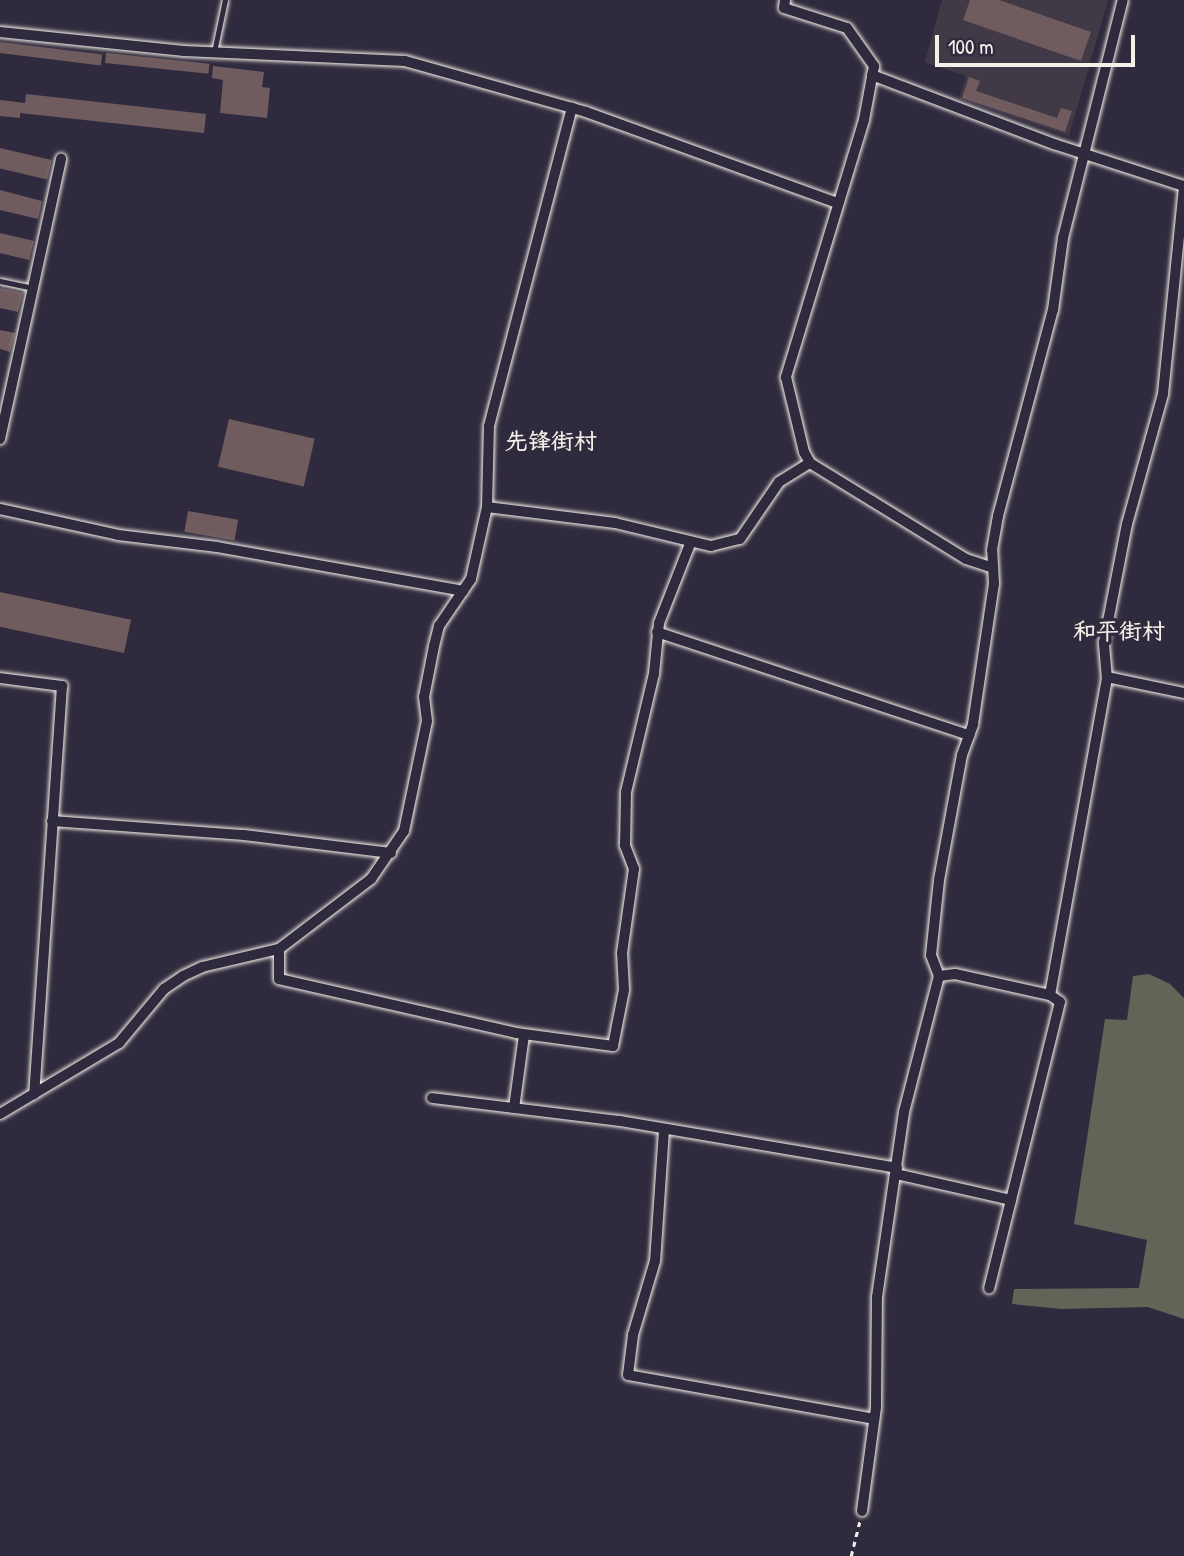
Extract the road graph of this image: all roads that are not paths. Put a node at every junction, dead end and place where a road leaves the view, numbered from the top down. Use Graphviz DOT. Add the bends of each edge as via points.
graph roads {
  1 [pos="225,0"];
  2 [pos="785,0"];
  3 [pos="1123,0"];
  4 [pos="0,32"];
  5 [pos="214,53"];
  6 [pos="872,75"];
  7 [pos="572,108"];
  8 [pos="1083,153"];
  9 [pos="61,159"];
  10 [pos="1184,186"];
  11 [pos="838,203"];
  12 [pos="0,281"];
  13 [pos="33,288"];
  14 [pos="1171,332"];
  15 [pos="1184,334"];
  16 [pos="0,439"];
  17 [pos="810,463"];
  18 [pos="487,507"];
  19 [pos="0,509"];
  20 [pos="690,544"];
  21 [pos="993,568"];
  22 [pos="463,591"];
  23 [pos="657,632"];
  24 [pos="1107,677"];
  25 [pos="0,678"];
  26 [pos="1184,693"];
  27 [pos="969,735"];
  28 [pos="52,821"];
  29 [pos="391,853"];
  30 [pos="279,949"];
  31 [pos="939,976"];
  32 [pos="1050,995"];
  33 [pos="524,1035"];
  34 [pos="34,1094"];
  35 [pos="432,1098"];
  36 [pos="514,1108"];
  37 [pos="0,1114"];
  38 [pos="664,1130"];
  39 [pos="897,1171"];
  40 [pos="1011,1200"];
  41 [pos="989,1288"];
  42 [pos="874,1419"];
  43 [pos="862,1511"];
  1 -- 5 [label="lane"];
  2 -- 6 [label="street" via="784,8 847,28 871,57"];
  3 -- 8 [label="street"];
  4 -- 5 [label="street"];
  5 -- 7 [label="street" via="323,60 383,57"];
  6 -- 8 [label="street"];
  6 -- 11 [label="street" via="864,120"];
  7 -- 11 [label="street"];
  7 -- 18 [label="street" via="489,426"];
  8 -- 10 [label="street"];
  8 -- 21 [label="street" via="1063,238 1053,310 998,516"];
  9 -- 13 [label="street"];
  10 -- 14 [label="street"];
  11 -- 17 [label="street" via="786,377 790,407"];
  12 -- 13 [label="lane"];
  13 -- 16 [label="street"];
  14 -- 15 [label="street"];
  14 -- 24 [label="street" via="1154,440 1128,524 1104,642"];
  17 -- 20 [label="street" via="779,482 740,539 711,546"];
  17 -- 21 [label="street" via="965,559"];
  18 -- 20 [label="street" via="615,523"];
  18 -- 22 [label="street" via="471,579"];
  19 -- 22 [label="street" via="118,536 217,547"];
  20 -- 23 [label="street"];
  21 -- 27 [label="street"];
  22 -- 29 [label="street" via="439,626 408,814"];
  23 -- 27 [label="street"];
  23 -- 33 [label="street" via="654,674 626,792 625,845 634,869 622,953 624,989 612,1046"];
  24 -- 26 [label="street"];
  24 -- 32 [label="street"];
  25 -- 28 [label="street" via="62,686"];
  27 -- 31 [label="street" via="939,880 931,955"];
  28 -- 29 [label="street" via="244,835"];
  28 -- 34 [label="street"];
  29 -- 30 [label="street" via="371,878"];
  30 -- 33 [label="street" via="279,979"];
  30 -- 34 [label="street" via="202,967 183,976 164,989 119,1043"];
  31 -- 32 [label="street" via="955,974"];
  31 -- 39 [label="street" via="904,1112"];
  32 -- 40 [label="street" via="1060,1002 1060,1012"];
  33 -- 36 [label="street"];
  34 -- 37 [label="street"];
  35 -- 36 [label="street"];
  36 -- 38 [label="street"];
  38 -- 39 [label="street"];
  38 -- 42 [label="street" via="655,1261 633,1335 628,1375"];
  39 -- 40 [label="street"];
  39 -- 42 [label="street" via="877,1297"];
  40 -- 41 [label="street"];
  42 -- 43 [label="street"];
}
